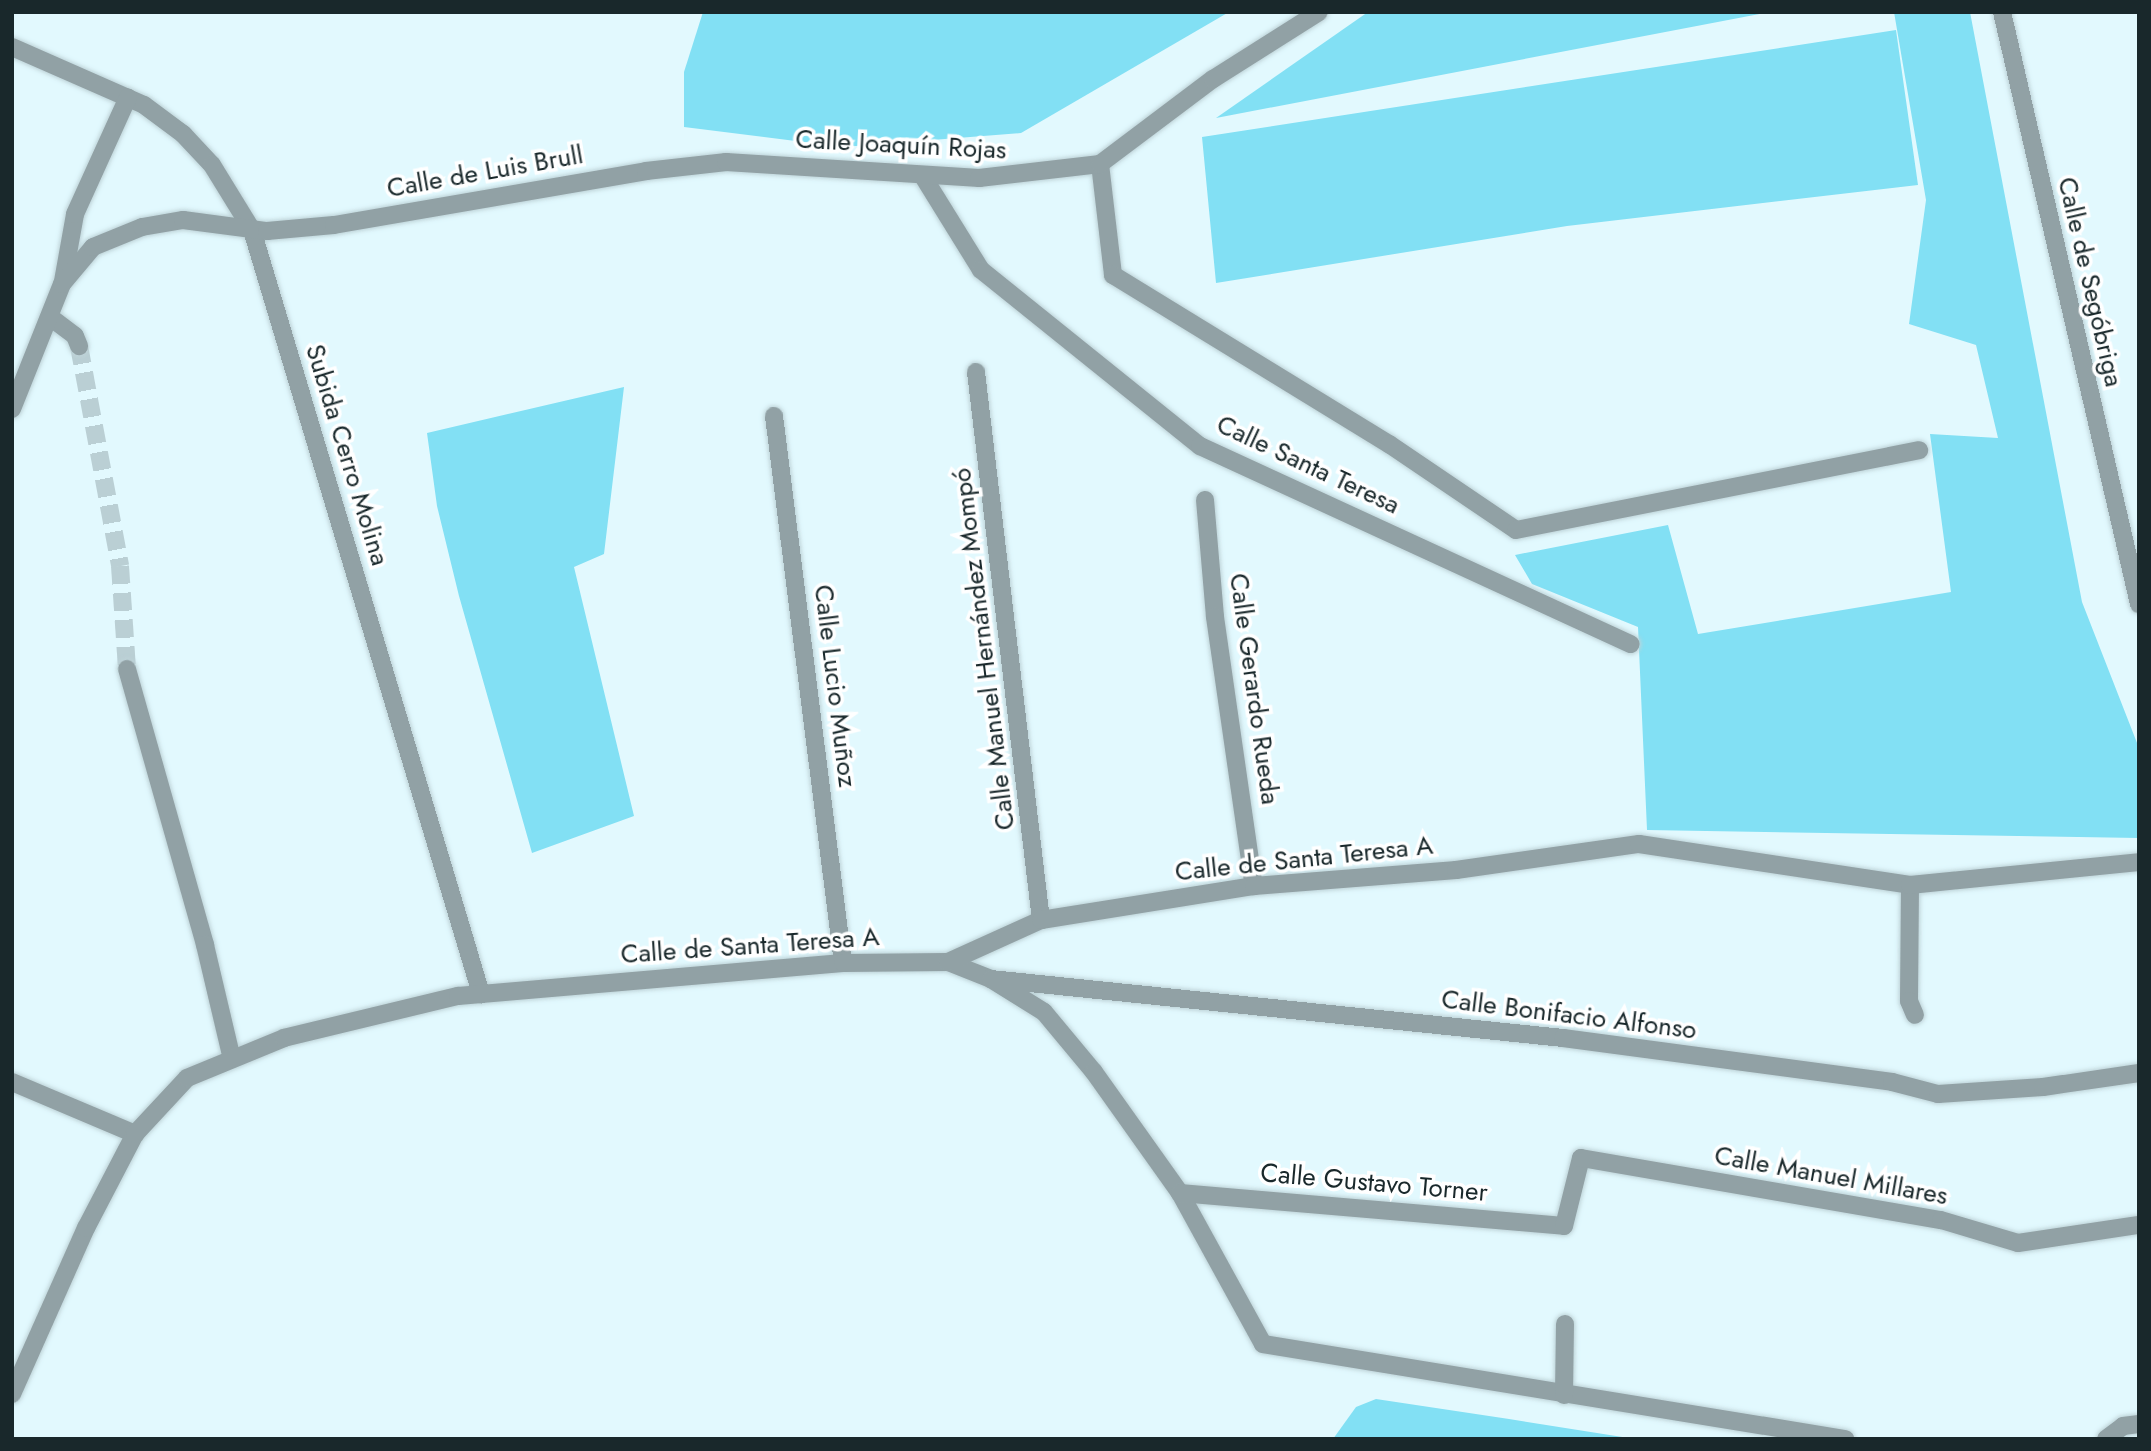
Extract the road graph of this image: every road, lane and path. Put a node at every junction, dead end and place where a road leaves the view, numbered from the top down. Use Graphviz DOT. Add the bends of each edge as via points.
graph roads {
  1 [pos="1319,12"];
  2 [pos="2002,12"];
  3 [pos="12,47"];
  4 [pos="128,97"];
  5 [pos="726,162"];
  6 [pos="1100,164"];
  7 [pos="924,178"];
  8 [pos="252,230"];
  9 [pos="62,284"];
  10 [pos="50,317"];
  11 [pos="79,346"];
  12 [pos="976,372"];
  13 [pos="12,409"];
  14 [pos="774,416"];
  15 [pos="1919,450"];
  16 [pos="1205,500"];
  17 [pos="2139,604"];
  18 [pos="1632,644"];
  19 [pos="127,669"];
  20 [pos="2139,862"];
  21 [pos="1910,885"];
  22 [pos="1254,886"];
  23 [pos="1041,920"];
  24 [pos="948,962"];
  25 [pos="843,963"];
  26 [pos="991,979"];
  27 [pos="481,994"];
  28 [pos="1915,1015"];
  29 [pos="232,1059"];
  30 [pos="2139,1073"];
  31 [pos="12,1082"];
  32 [pos="135,1134"];
  33 [pos="1180,1193"];
  34 [pos="2139,1225"];
  35 [pos="1564,1226"];
  36 [pos="1565,1324"];
  37 [pos="12,1394"];
  38 [pos="1563,1395"];
  39 [pos="2139,1424"];
  40 [pos="1846,1439"];
  41 [pos="2106,1439"];
  1 -- 6 [label="street, Calle Joaquín Rojas" via="1213,79"];
  2 -- 17 [label="street, Calle de Segóbriga"];
  3 -- 4 [label="street, Subida Cerro Molina"];
  4 -- 8 [label="street, Subida Cerro Molina" via="183,134 218,174"];
  4 -- 9 [label="street" via="75,214"];
  5 -- 7 [label="street, Calle Joaquín Rojas"];
  5 -- 8 [label="street, Calle de Luis Brull" via="646,171 334,225"];
  6 -- 7 [label="street, Calle Joaquín Rojas" via="1017,177"];
  6 -- 15 [label="street" via="1113,275 1389,444 1516,530"];
  7 -- 18 [label="street, Calle Santa Teresa" via="981,271 1199,446"];
  8 -- 9 [label="street, Calle de Luis Brull" via="183,220 142,227 93,247"];
  8 -- 27 [label="street, Subida Cerro Molina"];
  9 -- 10 [label="street"];
  10 -- 11 [label="street" via="75,336"];
  10 -- 13 [label="street"];
  12 -- 23 [label="street, Calle Manuel Hernández Mompó"];
  14 -- 25 [label="street, Calle Lucio Muñoz"];
  16 -- 22 [label="street, Calle Gerardo Rueda" via="1215,617"];
  19 -- 29 [label="street"];
  20 -- 21 [label="street, Calle de Santa Teresa A"];
  21 -- 22 [label="street, Calle de Santa Teresa A" via="1639,844 1456,870"];
  21 -- 28 [label="street" via="1909,1001"];
  22 -- 23 [label="street, Calle de Santa Teresa A"];
  23 -- 24 [label="street, Calle de Santa Teresa A"];
  24 -- 25 [label="street, Calle de Santa Teresa A"];
  24 -- 26 [label="street"];
  25 -- 27 [label="street, Calle de Santa Teresa A"];
  26 -- 30 [label="street, Calle Bonifacio Alfonso" via="1563,1038 1892,1082 1938,1094 2043,1087"];
  26 -- 33 [label="street" via="1044,1012 1094,1072"];
  27 -- 29 [label="street, Calle de Santa Teresa A" via="284,1038"];
  29 -- 32 [label="street, Calle de Santa Teresa A" via="187,1078"];
  31 -- 32 [label="street"];
  32 -- 37 [label="street, Calle de Santa Teresa A" via="86,1228"];
  33 -- 35 [label="street, Calle Gustavo Torner"];
  33 -- 38 [label="street" via="1263,1344"];
  34 -- 35 [label="street, Calle Manuel Millares" via="2018,1243 1941,1220 1581,1158"];
  36 -- 38 [label="street"];
  38 -- 40 [label="street"];
  39 -- 41 [label="street" via="2123,1426"];
}
